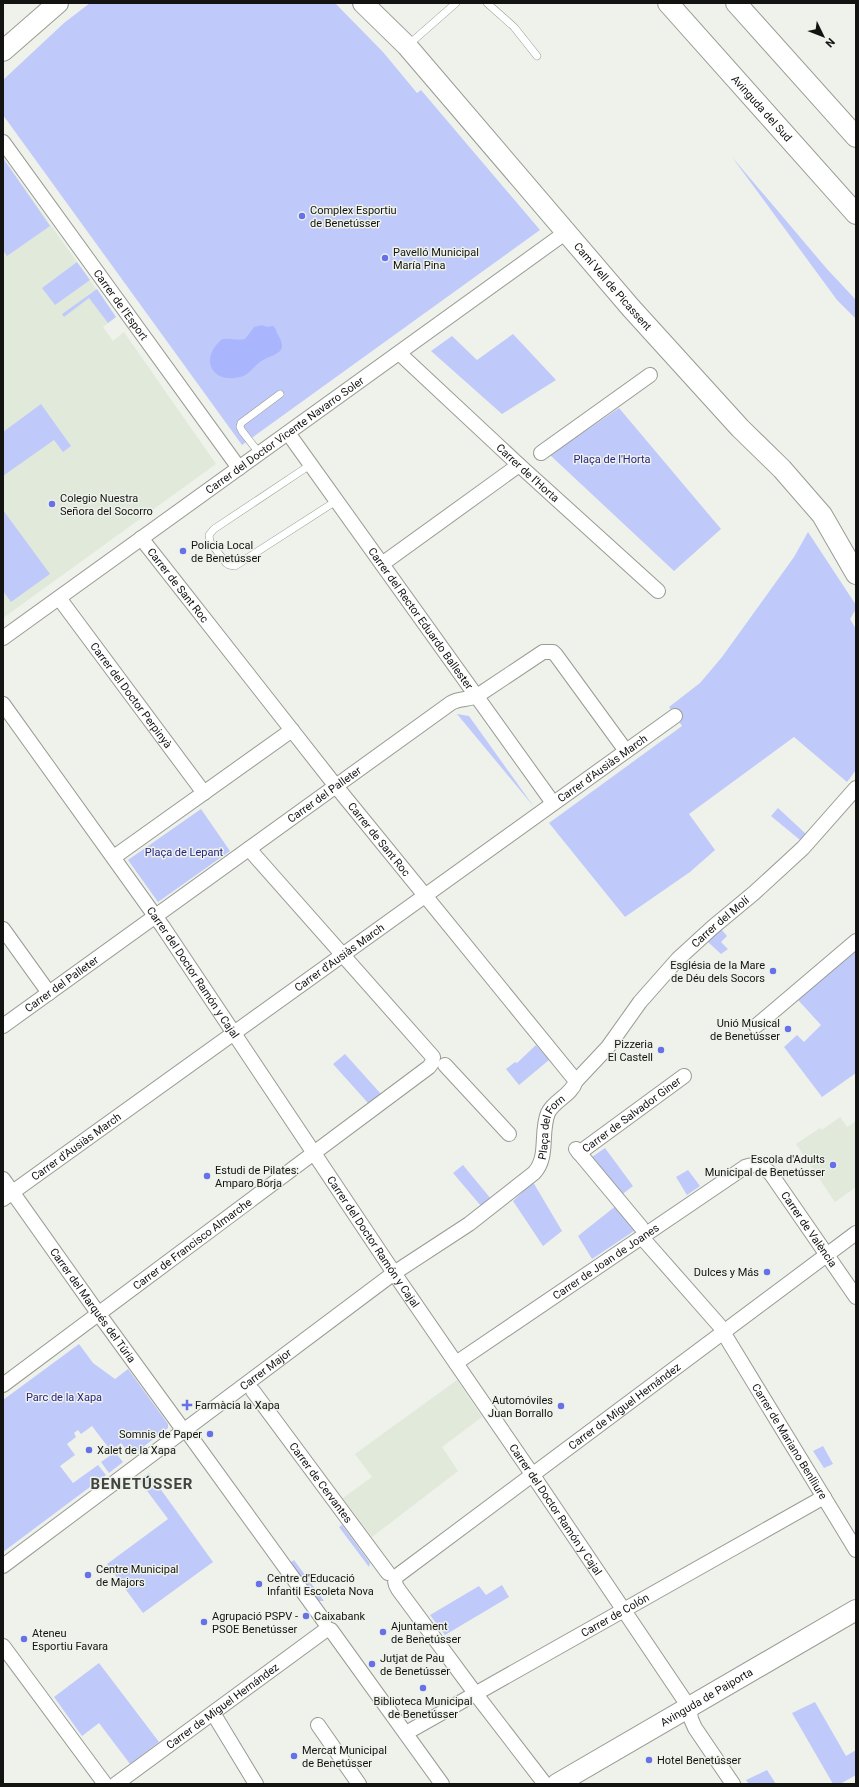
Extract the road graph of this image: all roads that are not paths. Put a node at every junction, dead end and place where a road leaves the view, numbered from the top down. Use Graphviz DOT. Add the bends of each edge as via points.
graph roads {
  1 [pos="36,3"];
  2 [pos="58,3"];
  3 [pos="363,3"];
  4 [pos="456,3"];
  5 [pos="487,3"];
  6 [pos="668,3"];
  7 [pos="736,3"];
  8 [pos="3,34"];
  9 [pos="407,46"];
  10 [pos="3,51"];
  11 [pos="537,56"];
  12 [pos="856,137"];
  13 [pos="3,142"];
  14 [pos="856,214"];
  15 [pos="566,233"];
  16 [pos="399,353"];
  17 [pos="650,375"];
  18 [pos="280,394"];
  19 [pos="288,433"];
  20 [pos="541,453"];
  21 [pos="260,454"];
  22 [pos="310,465"];
  23 [pos="519,465"];
  24 [pos="240,468"];
  25 [pos="336,501"];
  26 [pos="142,538"];
  27 [pos="382,564"];
  28 [pos="856,574"];
  29 [pos="658,591"];
  30 [pos="59,598"];
  31 [pos="3,638"];
  32 [pos="477,696"];
  33 [pos="3,704"];
  34 [pos="675,716"];
  35 [pos="292,730"];
  36 [pos="626,751"];
  37 [pos="335,786"];
  38 [pos="856,788"];
  39 [pos="204,793"];
  40 [pos="553,803"];
  41 [pos="249,849"];
  42 [pos="114,857"];
  43 [pos="425,895"];
  44 [pos="155,916"];
  45 [pos="3,929"];
  46 [pos="856,941"];
  47 [pos="343,954"];
  48 [pos="48,993"];
  49 [pos="3,1026"];
  50 [pos="756,1026"];
  51 [pos="234,1032"];
  52 [pos="439,1061"];
  53 [pos="684,1076"];
  54 [pos="576,1080"];
  55 [pos="509,1134"];
  56 [pos="314,1152"];
  57 [pos="758,1165"];
  58 [pos="530,1176"];
  59 [pos="3,1179"];
  60 [pos="8,1196"];
  61 [pos="641,1227"];
  62 [pos="856,1233"];
  63 [pos="645,1241"];
  64 [pos="827,1254"];
  65 [pos="394,1273"];
  66 [pos="856,1297"];
  67 [pos="99,1314"];
  68 [pos="721,1328"];
  69 [pos="456,1363"];
  70 [pos="3,1385"];
  71 [pos="253,1391"];
  72 [pos="188,1434"];
  73 [pos="532,1474"];
  74 [pos="824,1496"];
  75 [pos="856,1550"];
  76 [pos="3,1566"];
  77 [pos="392,1577"];
  78 [pos="623,1609"];
  79 [pos="856,1610"];
  80 [pos="326,1625"];
  81 [pos="3,1646"];
  82 [pos="475,1694"];
  83 [pos="689,1707"];
  84 [pos="213,1713"];
  85 [pos="318,1725"];
  86 [pos="406,1733"];
  87 [pos="105,1784"];
  88 [pos="116,1784"];
  89 [pos="256,1784"];
  90 [pos="359,1784"];
  91 [pos="442,1784"];
  92 [pos="545,1784"];
  93 [pos="557,1784"];
  94 [pos="733,1784"];
  1 -- 8 [label="street"];
  2 -- 10 [label="street"];
  3 -- 9 [label="street, Camí Vell de Picassent"];
  4 -- 9 [label="lane"];
  5 -- 11 [label="lane" via="514,27"];
  6 -- 14 [label="street, Avinguda del Sud"];
  7 -- 12 [label="street"];
  9 -- 15 [label="street, Camí Vell de Picassent"];
  13 -- 24 [label="street, Carrer de l'Esport"];
  15 -- 16 [label="street, Carrer del Doctor Vicente Navarro Soler"];
  15 -- 28 [label="street, Camí Vell de Picassent" via="630,308 740,428 782,469 822,516"];
  16 -- 19 [label="street, Carrer del Doctor Vicente Navarro Soler"];
  16 -- 23 [label="street, Carrer de l’Horta"];
  17 -- 20 [label="street"];
  18 -- 21 [label="lane" via="241,423 242,431"];
  19 -- 21 [label="street, Carrer del Doctor Vicente Navarro Soler"];
  19 -- 22 [label="street, Carrer del Rector Eduardo Ballester"];
  21 -- 24 [label="street, Carrer del Doctor Vicente Navarro Soler"];
  22 -- 25 [label="street, Carrer del Rector Eduardo Ballester"];
  22 -- 25 [label="lane" via="214,529 209,535 210,542 226,563 235,566"];
  23 -- 27 [label="street"];
  23 -- 29 [label="street, Carrer de l’Horta"];
  24 -- 26 [label="street, Carrer del Doctor Vicente Navarro Soler"];
  25 -- 27 [label="street, Carrer del Rector Eduardo Ballester"];
  26 -- 30 [label="street, Carrer del Doctor Vicente Navarro Soler"];
  26 -- 35 [label="street, Carrer de Sant Roc"];
  27 -- 32 [label="street, Carrer del Rector Eduardo Ballester"];
  30 -- 31 [label="street, Carrer del Doctor Vicente Navarro Soler"];
  30 -- 39 [label="street, Carrer del Doctor Perpinyà"];
  32 -- 36 [label="street, Carrer del Palleter" via="539,654 546,651 554,652"];
  32 -- 37 [label="street, Carrer del Palleter" via="454,701"];
  32 -- 40 [label="street, Carrer del Rector Eduardo Ballester"];
  33 -- 42 [label="street, Carrer del Doctor Ramón y Cajal"];
  34 -- 36 [label="street, Carrer d'Ausiàs March"];
  35 -- 37 [label="street, Carrer de Sant Roc"];
  35 -- 39 [label="street"];
  36 -- 40 [label="street, Carrer d'Ausiàs March"];
  37 -- 41 [label="street, Carrer del Palleter"];
  37 -- 43 [label="street, Carrer de Sant Roc"];
  38 -- 54 [label="street, Carrer del Molí" via="803,848 678,959 640,1002 608,1047"];
  39 -- 42 [label="street"];
  40 -- 43 [label="street, Carrer d'Ausiàs March"];
  41 -- 44 [label="street, Carrer del Palleter"];
  41 -- 47 [label="street"];
  42 -- 44 [label="street, Carrer del Doctor Ramón y Cajal"];
  43 -- 47 [label="street, Carrer d'Ausiàs March"];
  43 -- 54 [label="street, Carrer de Sant Roc"];
  44 -- 48 [label="street, Carrer del Palleter"];
  44 -- 51 [label="street, Carrer del Doctor Ramón y Cajal"];
  45 -- 48 [label="street"];
  46 -- 50 [label="street"];
  47 -- 51 [label="street, Carrer d'Ausiàs March"];
  47 -- 52 [label="street"];
  48 -- 49 [label="street, Carrer del Palleter"];
  51 -- 56 [label="street, Carrer del Doctor Ramón y Cajal"];
  51 -- 60 [label="street, Carrer d'Ausiàs March"];
  52 -- 55 [label="street"];
  52 -- 56 [label="street, Carrer de Francisco Almarche" via="432,1063"];
  53 -- 61 [label="street, Carrer de Salvador Giner" via="577,1151"];
  54 -- 58 [label="street, Plaça del Forn" via="567,1095 548,1112 541,1163"];
  56 -- 65 [label="street, Carrer del Doctor Ramón y Cajal"];
  56 -- 67 [label="street, Carrer de Francisco Almarche"];
  57 -- 64 [label="street, Carrer de València" via="771,1174"];
  57 -- 69 [label="street, Carrer de Joan de Joanes" via="745,1167"];
  58 -- 65 [label="street, Carrer Major" via="469,1224"];
  59 -- 60 [label="street, Carrer del Marqués del Túria"];
  60 -- 67 [label="street, Carrer del Marqués del Túria"];
  62 -- 64 [label="street, Carrer de Miguel Hernández"];
  63 -- 68 [label="street, Carrer de Mariano Benlliure"];
  64 -- 66 [label="street, Carrer de València"];
  64 -- 68 [label="street, Carrer de Miguel Hernández"];
  65 -- 69 [label="street, Carrer del Doctor Ramón y Cajal"];
  65 -- 72 [label="street, Carrer Major"];
  67 -- 70 [label="street, Carrer de Francisco Almarche"];
  67 -- 72 [label="street, Carrer del Marqués del Túria"];
  68 -- 73 [label="street, Carrer de Miguel Hernández"];
  68 -- 74 [label="street, Carrer de Mariano Benlliure"];
  69 -- 73 [label="street, Carrer del Doctor Ramón y Cajal"];
  71 -- 77 [label="street, Carrer de Cervantes"];
  72 -- 76 [label="street, Carrer Major"];
  72 -- 80 [label="street, Carrer del Marqués del Túria"];
  73 -- 77 [label="street, Carrer de Miguel Hernández" via="397,1576"];
  73 -- 78 [label="street, Carrer del Doctor Ramón y Cajal"];
  74 -- 75 [label="street, Carrer de Mariano Benlliure"];
  74 -- 78 [label="street, Carrer de Colón"];
  77 -- 82 [label="street, Carrer de Cervantes" via="398,1589"];
  78 -- 82 [label="street, Carrer de Colón"];
  78 -- 83 [label="street, Carrer del Doctor Ramón y Cajal"];
  79 -- 83 [label="street, Avinguda de Paiporta"];
  80 -- 84 [label="street, Carrer de Miguel Hernández" via="321,1632"];
  80 -- 86 [label="street, Carrer del Marqués del Túria"];
  81 -- 87 [label="street"];
  82 -- 86 [label="street, Carrer de Colón"];
  82 -- 92 [label="street, Carrer de Cervantes"];
  83 -- 93 [label="street, Avinguda de Paiporta"];
  83 -- 94 [label="street, Carrer del Doctor Ramón y Cajal" via="695,1728"];
  84 -- 88 [label="street, Carrer de Miguel Hernández"];
  84 -- 89 [label="street"];
  85 -- 90 [label="street"];
  86 -- 91 [label="street, Carrer del Marqués del Túria"];
}
